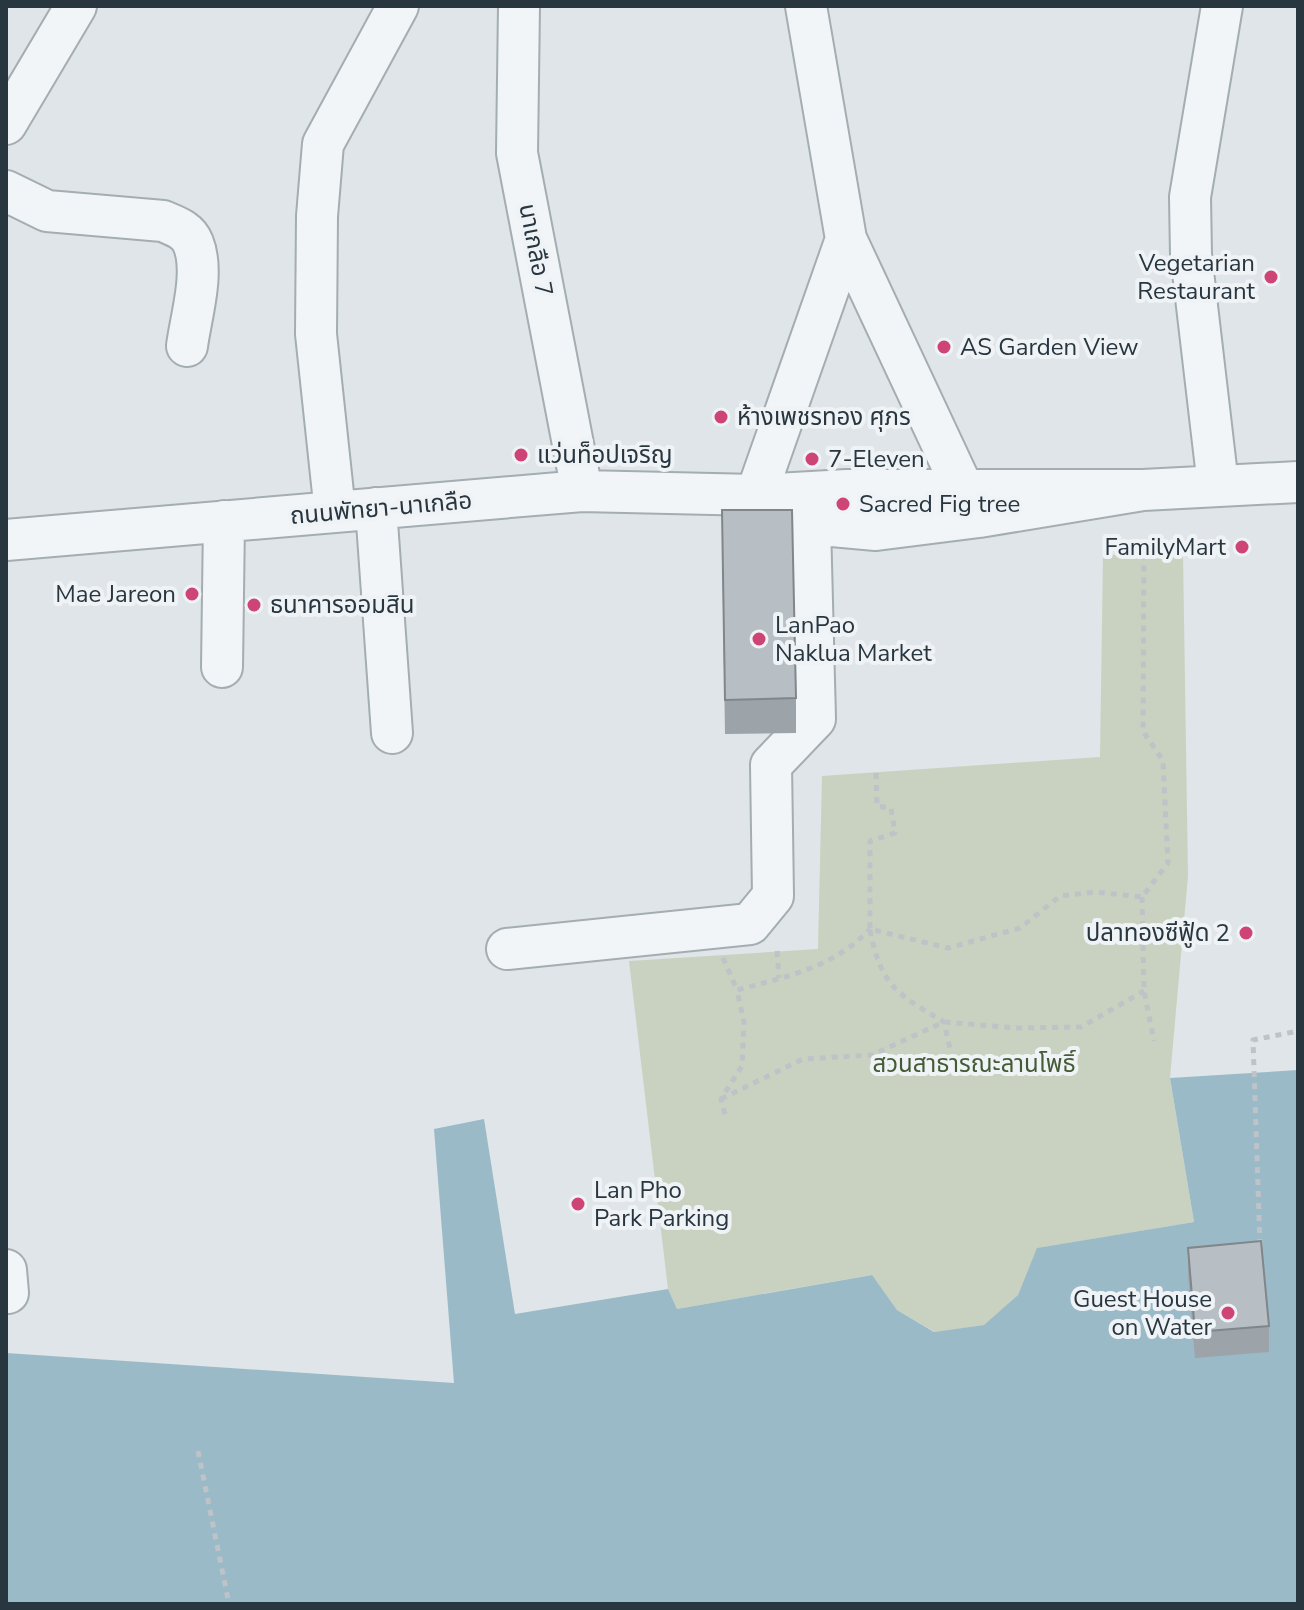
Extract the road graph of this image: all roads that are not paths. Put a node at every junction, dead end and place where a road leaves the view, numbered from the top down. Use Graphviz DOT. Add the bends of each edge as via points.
graph roads {
  1 [pos="76,6"];
  2 [pos="398,6"];
  3 [pos="519,6"];
  4 [pos="806,6"];
  5 [pos="1222,6"];
  6 [pos="6,124"];
  7 [pos="6,191"];
  8 [pos="846,239"];
  9 [pos="187,346"];
  10 [pos="1298,482"];
  11 [pos="1218,485"];
  12 [pos="963,489"];
  13 [pos="1143,490"];
  14 [pos="582,491"];
  15 [pos="756,495"];
  16 [pos="376,508"];
  17 [pos="335,512"];
  18 [pos="224,521"];
  19 [pos="810,524"];
  20 [pos="6,540"];
  21 [pos="222,667"];
  22 [pos="392,733"];
  23 [pos="507,949"];
  1 -- 6 [label="street"];
  2 -- 17 [label="street" via="323,144 316,334"];
  3 -- 14 [label="street, นาเกลือ 7" via="517,153"];
  4 -- 8 [label="street"];
  5 -- 11 [label="street" via="1190,197 1191,255"];
  7 -- 9 [label="street" via="47,211 163,221 181,228 193,243 196,270"];
  8 -- 12 [label="street"];
  8 -- 15 [label="street"];
  10 -- 11 [label="street"];
  11 -- 13 [label="street"];
  12 -- 13 [label="street, ถนนพัทยา-นาเกลือ"];
  12 -- 15 [label="street, ถนนพัทยา-นาเกลือ"];
  13 -- 19 [label="street" via="876,530"];
  14 -- 15 [label="street, ถนนพัทยา-นาเกลือ"];
  14 -- 16 [label="street, ถนนพัทยา-นาเกลือ"];
  15 -- 19 [label="street"];
  16 -- 17 [label="street, ถนนพัทยา-นาเกลือ"];
  16 -- 22 [label="street"];
  17 -- 18 [label="street, ถนนพัทยา-นาเกลือ"];
  18 -- 20 [label="street, ถนนพัทยา-นาเกลือ"];
  18 -- 21 [label="street"];
  19 -- 23 [label="street" via="815,719 771,765 773,896 750,924"];
}
